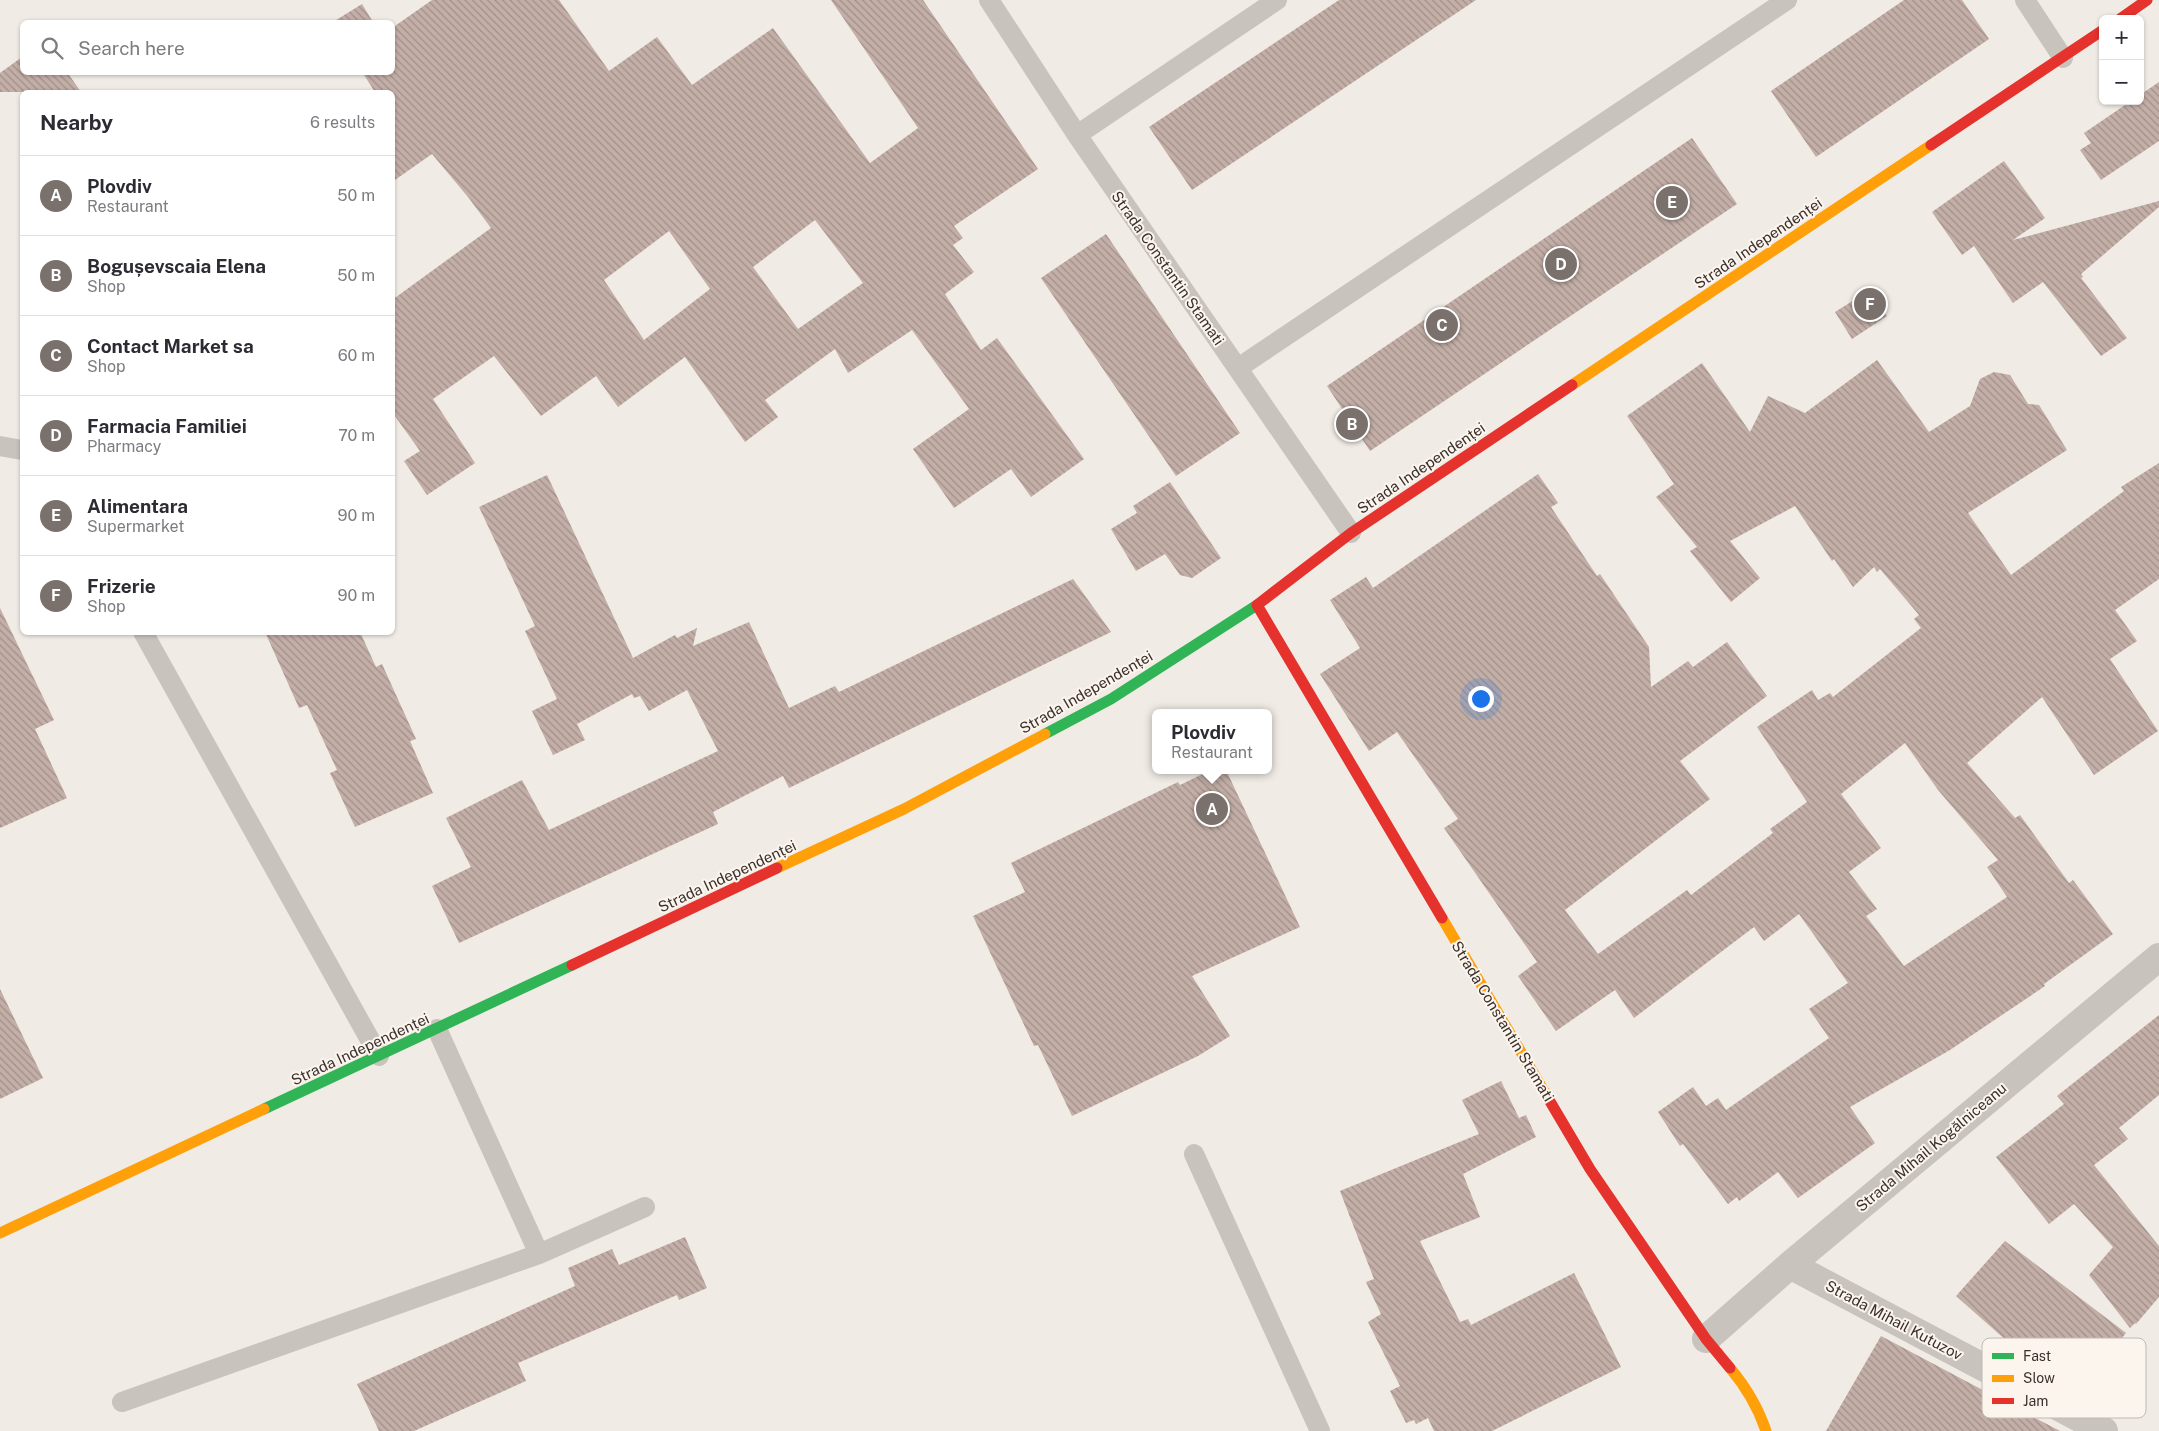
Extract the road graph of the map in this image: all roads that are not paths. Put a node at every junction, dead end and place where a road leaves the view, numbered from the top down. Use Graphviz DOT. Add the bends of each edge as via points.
graph roads {
  1 [pos="989,0"];
  2 [pos="1277,0"];
  3 [pos="1787,0"];
  4 [pos="2025,0"];
  5 [pos="2146,0"];
  6 [pos="2125,15"];
  7 [pos="2099,33"];
  8 [pos="2063,58"];
  9 [pos="1077,135"];
  10 [pos="1238,368"];
  11 [pos="0,446"];
  12 [pos="20,450"];
  13 [pos="1351,533"];
  14 [pos="1256,605"];
  15 [pos="145,635"];
  16 [pos="2159,957"];
  17 [pos="437,1029"];
  18 [pos="379,1056"];
  19 [pos="1194,1154"];
  20 [pos="645,1207"];
  21 [pos="0,1234"];
  22 [pos="539,1254"];
  23 [pos="1790,1265"];
  24 [pos="1706,1339"];
  25 [pos="1982,1367"];
  26 [pos="122,1402"];
  27 [pos="2079,1418"];
  28 [pos="1765,1429"];
  29 [pos="1320,1431"];
  30 [pos="2104,1431"];
  1 -- 9 [label="lane, Strada Constantin Stamati"];
  2 -- 9 [label="lane"];
  3 -- 10 [label="lane"];
  4 -- 8 [label="lane"];
  5 -- 6 [label="street"];
  7 -- 8 [label="street, Strada Independenței"];
  8 -- 13 [label="street, Strada Independenței"];
  9 -- 10 [label="lane, Strada Constantin Stamati"];
  10 -- 13 [label="lane, Strada Constantin Stamati"];
  11 -- 12 [label="lane"];
  13 -- 14 [label="street, Strada Independenței"];
  14 -- 17 [label="street, Strada Independenței" via="1111,699 904,810"];
  14 -- 24 [label="street, Strada Constantin Stamati" via="1590,1169"];
  15 -- 18 [label="lane"];
  16 -- 23 [label="street, Strada Mihail Kogălniceanu"];
  17 -- 18 [label="street, Strada Independenței"];
  17 -- 22 [label="lane"];
  18 -- 21 [label="street, Strada Independenței"];
  19 -- 29 [label="lane"];
  20 -- 22 [label="lane"];
  22 -- 26 [label="lane"];
  23 -- 24 [label="street, Strada Mihail Kogălniceanu"];
  23 -- 25 [label="street, Strada Mihail Kutuzov"];
  24 -- 28 [label="street, Strada Constantin Stamati" via="1743,1384 1760,1412"];
  27 -- 30 [label="street, Strada Mihail Kutuzov"];
}
